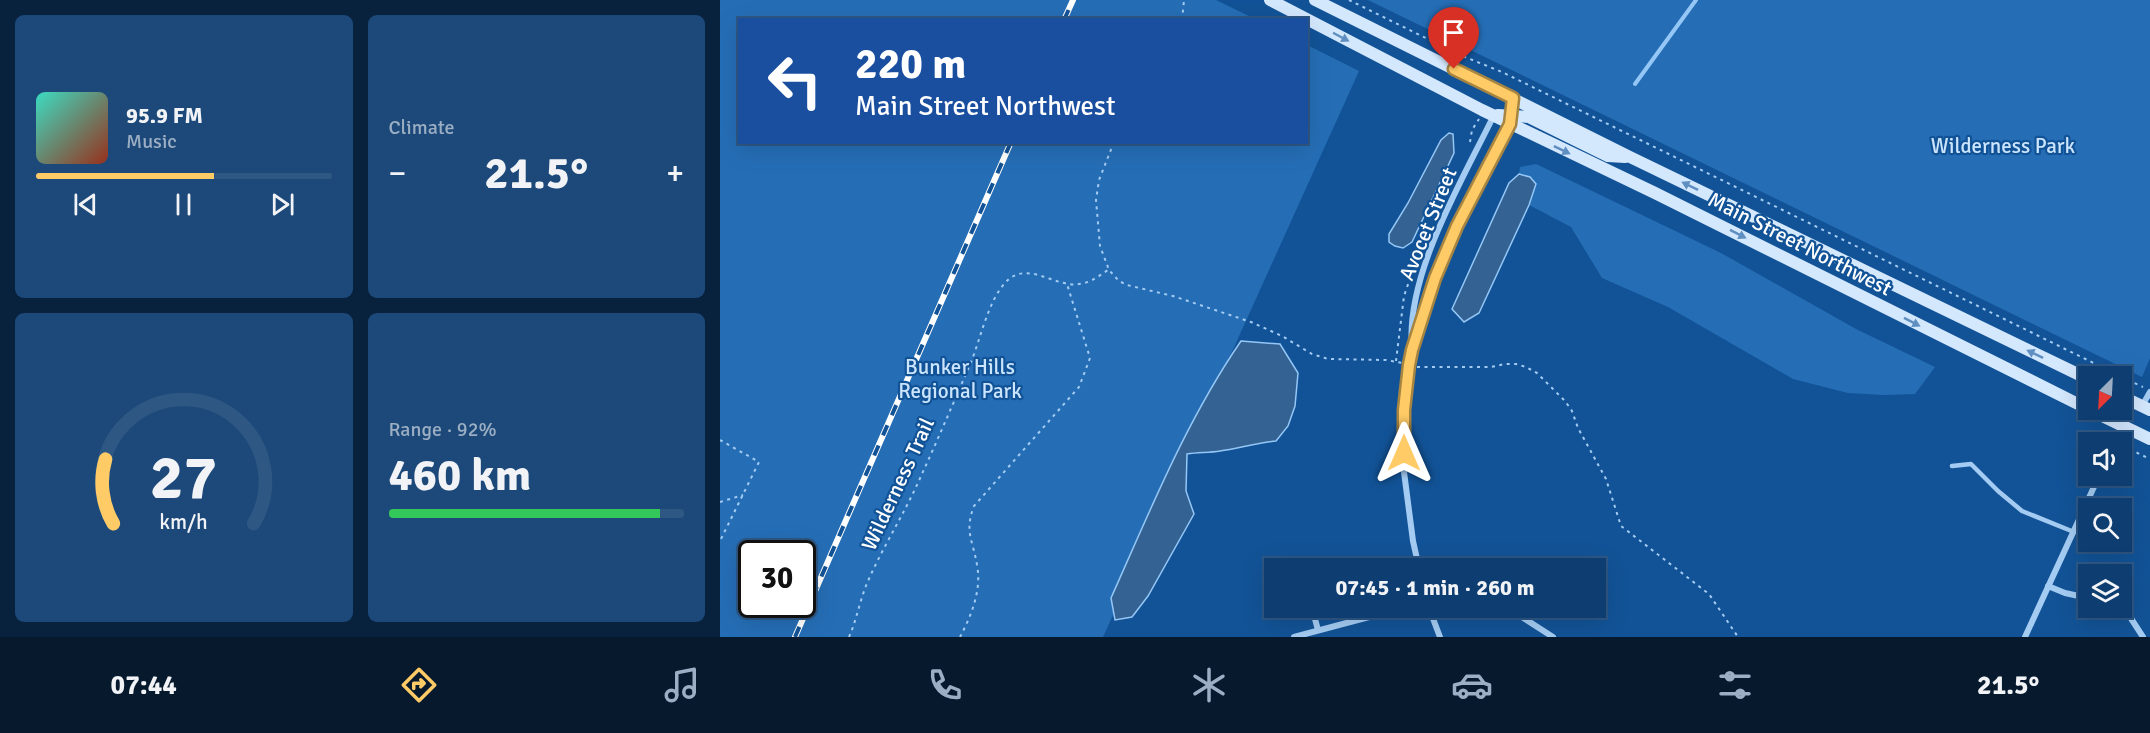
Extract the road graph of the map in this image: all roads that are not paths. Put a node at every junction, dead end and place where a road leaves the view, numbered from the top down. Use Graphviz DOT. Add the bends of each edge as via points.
graph roads {
  1 [pos="1270,0"];
  2 [pos="1315,0"];
  3 [pos="1305,18"];
  4 [pos="1308,20"];
  5 [pos="1513,98"];
  6 [pos="1494,115"];
  7 [pos="1510,120"];
  8 [pos="1630,157"];
  9 [pos="1412,350"];
  10 [pos="2078,375"];
  11 [pos="2150,391"];
  12 [pos="2132,401"];
  13 [pos="2078,404"];
  14 [pos="2146,408"];
  15 [pos="2110,420"];
  16 [pos="2122,426"];
  17 [pos="2119,432"];
  18 [pos="2150,439"];
  19 [pos="1952,466"];
  20 [pos="2094,486"];
  21 [pos="2073,532"];
  22 [pos="1417,558"];
  23 [pos="2048,586"];
  24 [pos="2078,596"];
  25 [pos="1315,618"];
  26 [pos="1364,618"];
  27 [pos="1432,618"];
  28 [pos="1524,618"];
  29 [pos="2131,618"];
  30 [pos="1318,630"];
  31 [pos="1294,637"];
  32 [pos="1440,637"];
  33 [pos="1553,637"];
  34 [pos="2025,637"];
  35 [pos="2144,637"];
  1 -- 3 [label="main road, Main Street Northwest, one-way"];
  2 -- 5 [label="main road, Main Street Northwest"];
  4 -- 6 [label="main road, Main Street Northwest, one-way"];
  5 -- 7 [label="street, Avocet Street"];
  5 -- 8 [label="main road, Main Street Northwest"];
  6 -- 7 [label="main road, Main Street Northwest"];
  6 -- 9 [label="street, Avocet Street" via="1439,230 1419,284 1410,333"];
  7 -- 8 [label="main road, Main Street Northwest" via="1529,117 1608,156"];
  7 -- 9 [label="street, Avocet Street" via="1457,226"];
  7 -- 13 [label="main road, Main Street Northwest, one-way"];
  10 -- 8 [label="main road, Main Street Northwest, one-way"];
  9 -- 22 [label="street, Avocet Street" via="1404,410 1404,472"];
  11 -- 14 [label="street"];
  12 -- 14 [label="main road"];
  15 -- 16 [label="main road, Main Street Northwest"];
  16 -- 17 [label="street"];
  16 -- 18 [label="main road, Main Street Northwest"];
  19 -- 21 [label="lane" via="1971,464 2022,511"];
  20 -- 21 [label="street"];
  21 -- 23 [label="street"];
  23 -- 24 [label="street"];
  23 -- 34 [label="street"];
  25 -- 30 [label="street"];
  26 -- 30 [label="street"];
  27 -- 32 [label="street"];
  28 -- 33 [label="street"];
  29 -- 35 [label="street"];
  30 -- 31 [label="street"];
}
